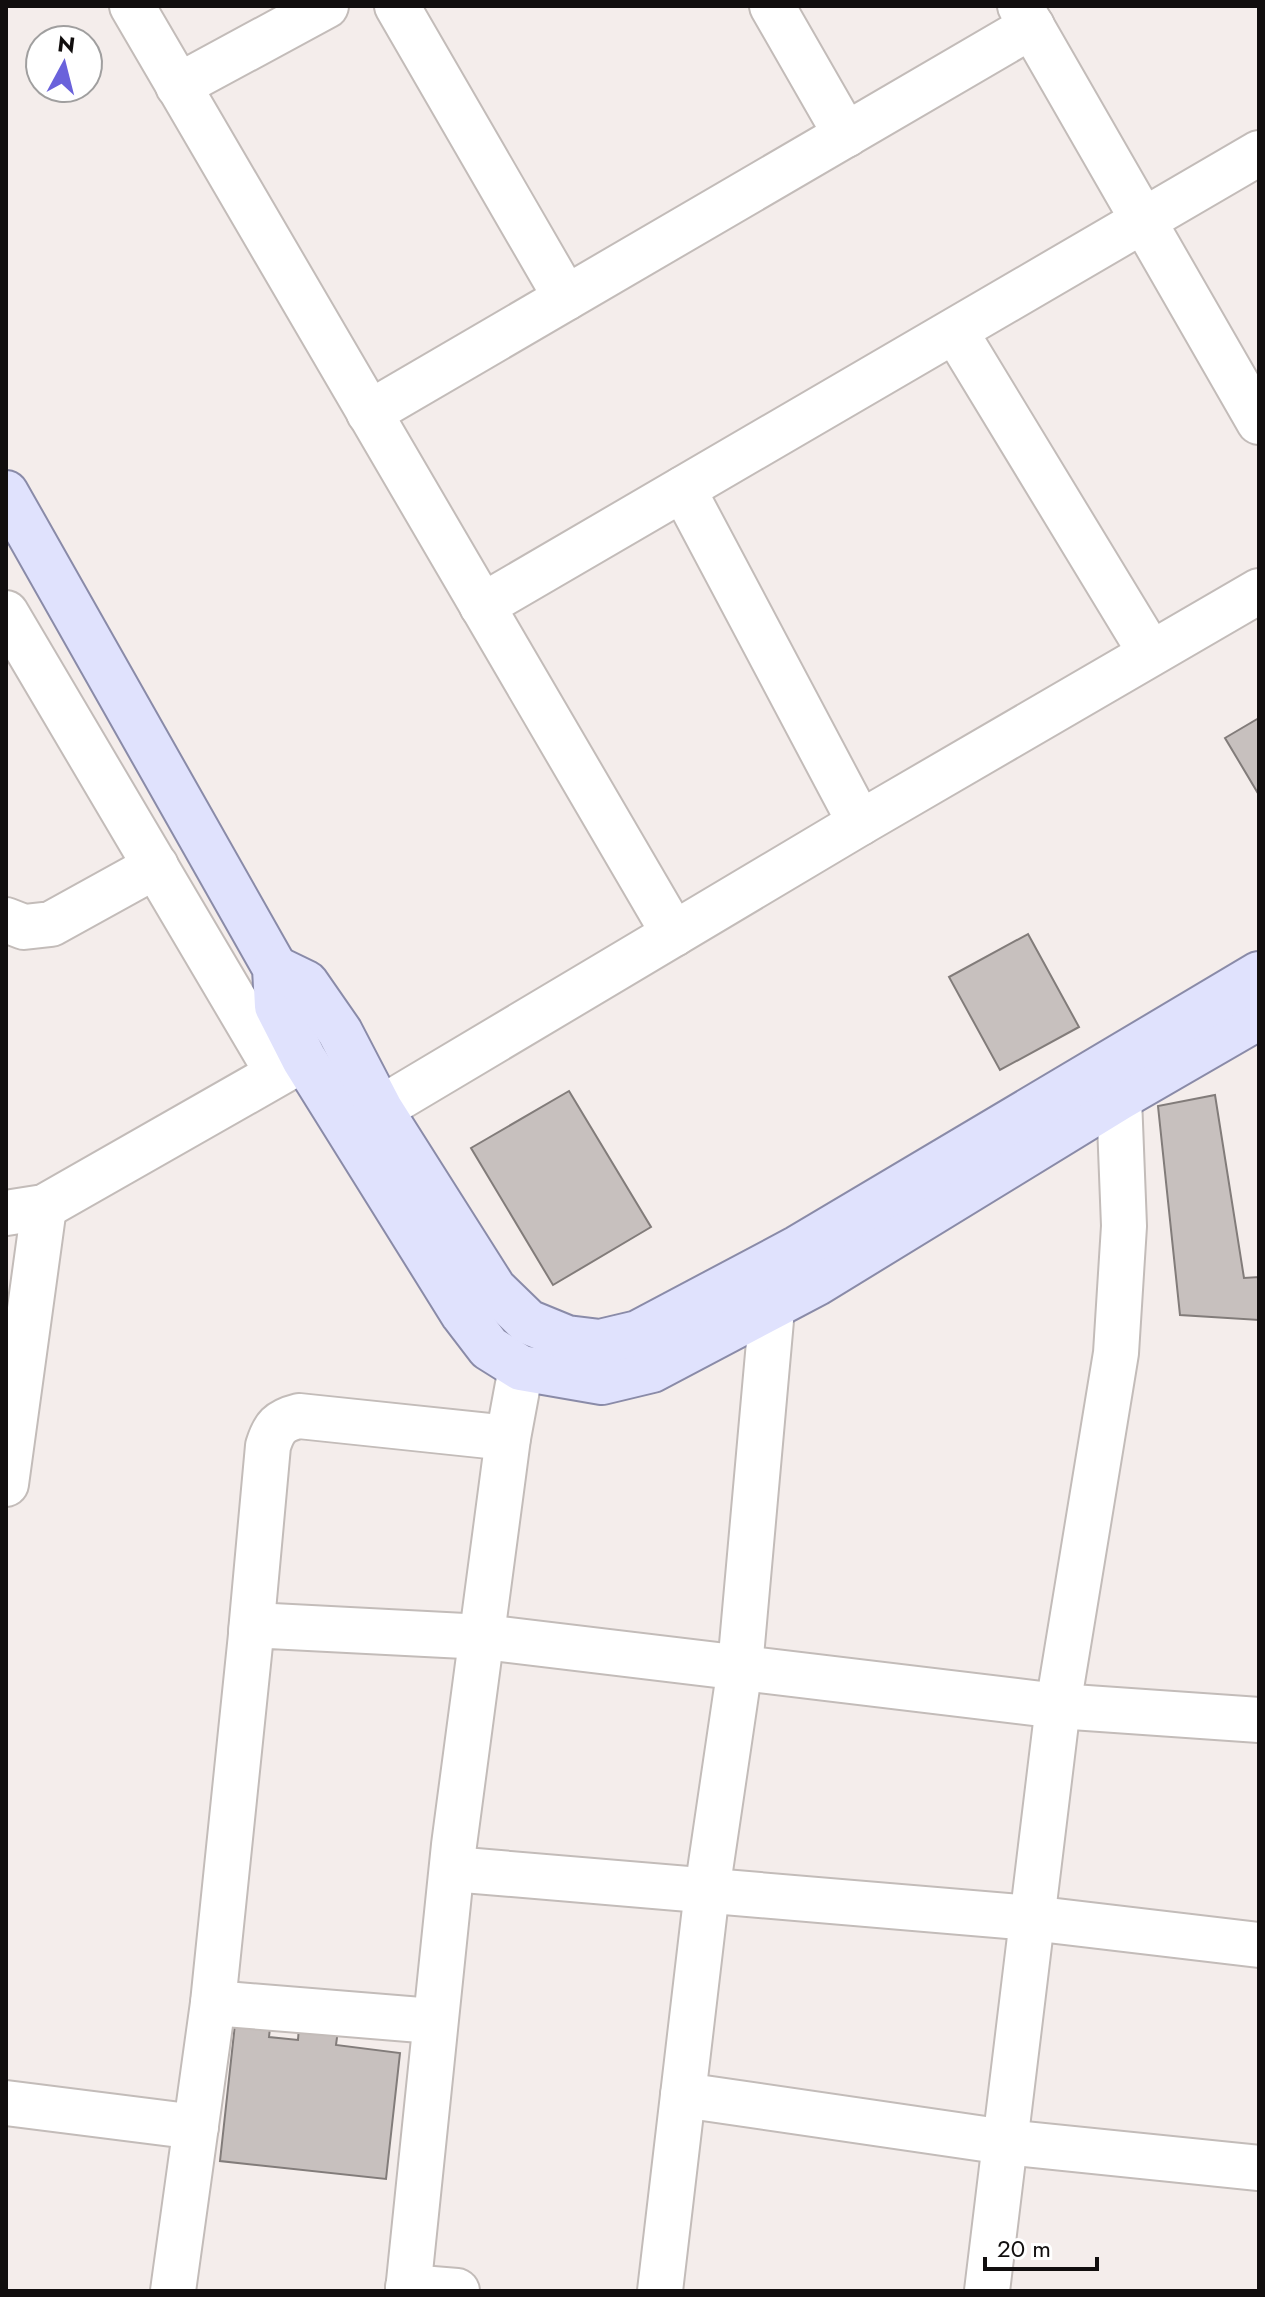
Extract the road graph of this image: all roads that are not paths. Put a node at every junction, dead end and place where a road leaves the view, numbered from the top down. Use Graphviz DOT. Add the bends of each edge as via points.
graph roads {
  1 [pos="132,6"];
  2 [pos="326,6"];
  3 [pos="397,6"];
  4 [pos="772,6"];
  5 [pos="1026,16"];
  6 [pos="178,86"];
  7 [pos="846,135"];
  8 [pos="1259,153"];
  9 [pos="1144,221"];
  10 [pos="566,298"];
  11 [pos="955,331"];
  12 [pos="369,413"];
  13 [pos="1259,422"];
  14 [pos="683,489"];
  15 [pos="6,493"];
  16 [pos="1259,591"];
  17 [pos="482,606"];
  18 [pos="6,613"];
  19 [pos="1150,652"];
  20 [pos="860,823"];
  21 [pos="156,866"];
  22 [pos="6,920"];
  23 [pos="674,934"];
  24 [pos="275,968"];
  25 [pos="1259,974"];
  26 [pos="1259,1017"];
  27 [pos="291,1066"];
  28 [pos="1119,1098"];
  29 [pos="380,1109"];
  30 [pos="25,1210"];
  31 [pos="772,1309"];
  32 [pos="521,1368"];
  33 [pos="508,1438"];
  34 [pos="6,1484"];
  35 [pos="251,1632"];
  36 [pos="484,1637"];
  37 [pos="740,1667"];
  38 [pos="1058,1706"];
  39 [pos="1259,1720"];
  40 [pos="452,1869"];
  41 [pos="707,1891"];
  42 [pos="1031,1918"];
  43 [pos="1259,1945"];
  44 [pos="213,2003"];
  45 [pos="433,2021"];
  46 [pos="683,2095"];
  47 [pos="6,2103"];
  48 [pos="196,2127"];
  49 [pos="1005,2142"];
  50 [pos="1259,2168"];
  51 [pos="408,2289"];
  52 [pos="173,2291"];
  53 [pos="457,2291"];
  54 [pos="660,2291"];
  55 [pos="987,2291"];
  1 -- 6 [label="street"];
  2 -- 6 [label="street"];
  3 -- 10 [label="street"];
  4 -- 7 [label="street"];
  5 -- 7 [label="street"];
  5 -- 9 [label="street"];
  6 -- 12 [label="street"];
  7 -- 10 [label="street"];
  8 -- 9 [label="street"];
  9 -- 11 [label="street"];
  9 -- 13 [label="street"];
  10 -- 12 [label="street"];
  11 -- 14 [label="street"];
  11 -- 19 [label="street"];
  12 -- 17 [label="street"];
  14 -- 17 [label="street"];
  14 -- 20 [label="street"];
  15 -- 24 [label="main road"];
  16 -- 19 [label="street"];
  17 -- 23 [label="street"];
  18 -- 21 [label="street"];
  19 -- 20 [label="street"];
  20 -- 23 [label="street"];
  21 -- 22 [label="street" via="51,924 24,927"];
  21 -- 27 [label="street"];
  23 -- 29 [label="street"];
  24 -- 27 [label="main road" via="277,1006"];
  24 -- 29 [label="main road" via="306,983 340,1032"];
  25 -- 29 [label="main road" via="798,1248 638,1333 600,1342 567,1338 528,1322 494,1289"];
  26 -- 28 [label="main road"];
  27 -- 30 [label="street"];
  27 -- 32 [label="main road" via="463,1314 489,1348"];
  28 -- 31 [label="main road"];
  28 -- 38 [label="street" via="1124,1226 1116,1353"];
  30 -- 34 [label="street"];
  31 -- 32 [label="main road" via="652,1370 602,1382"];
  31 -- 37 [label="street"];
  32 -- 33 [label="street"];
  33 -- 35 [label="street" via="299,1416 283,1420 273,1429 268,1446"];
  33 -- 36 [label="street"];
  35 -- 36 [label="street" via="252,1625"];
  35 -- 44 [label="street"];
  36 -- 37 [label="street"];
  36 -- 40 [label="street"];
  37 -- 38 [label="street"];
  37 -- 41 [label="street"];
  38 -- 39 [label="street"];
  38 -- 42 [label="street"];
  40 -- 41 [label="street"];
  40 -- 45 [label="street"];
  41 -- 42 [label="street"];
  41 -- 46 [label="street"];
  42 -- 43 [label="street"];
  42 -- 49 [label="street"];
  44 -- 45 [label="street"];
  44 -- 48 [label="street"];
  45 -- 51 [label="street"];
  46 -- 49 [label="street"];
  46 -- 54 [label="street"];
  47 -- 48 [label="street"];
  48 -- 52 [label="street"];
  49 -- 50 [label="street"];
  49 -- 55 [label="street"];
  51 -- 53 [label="street"];
}
